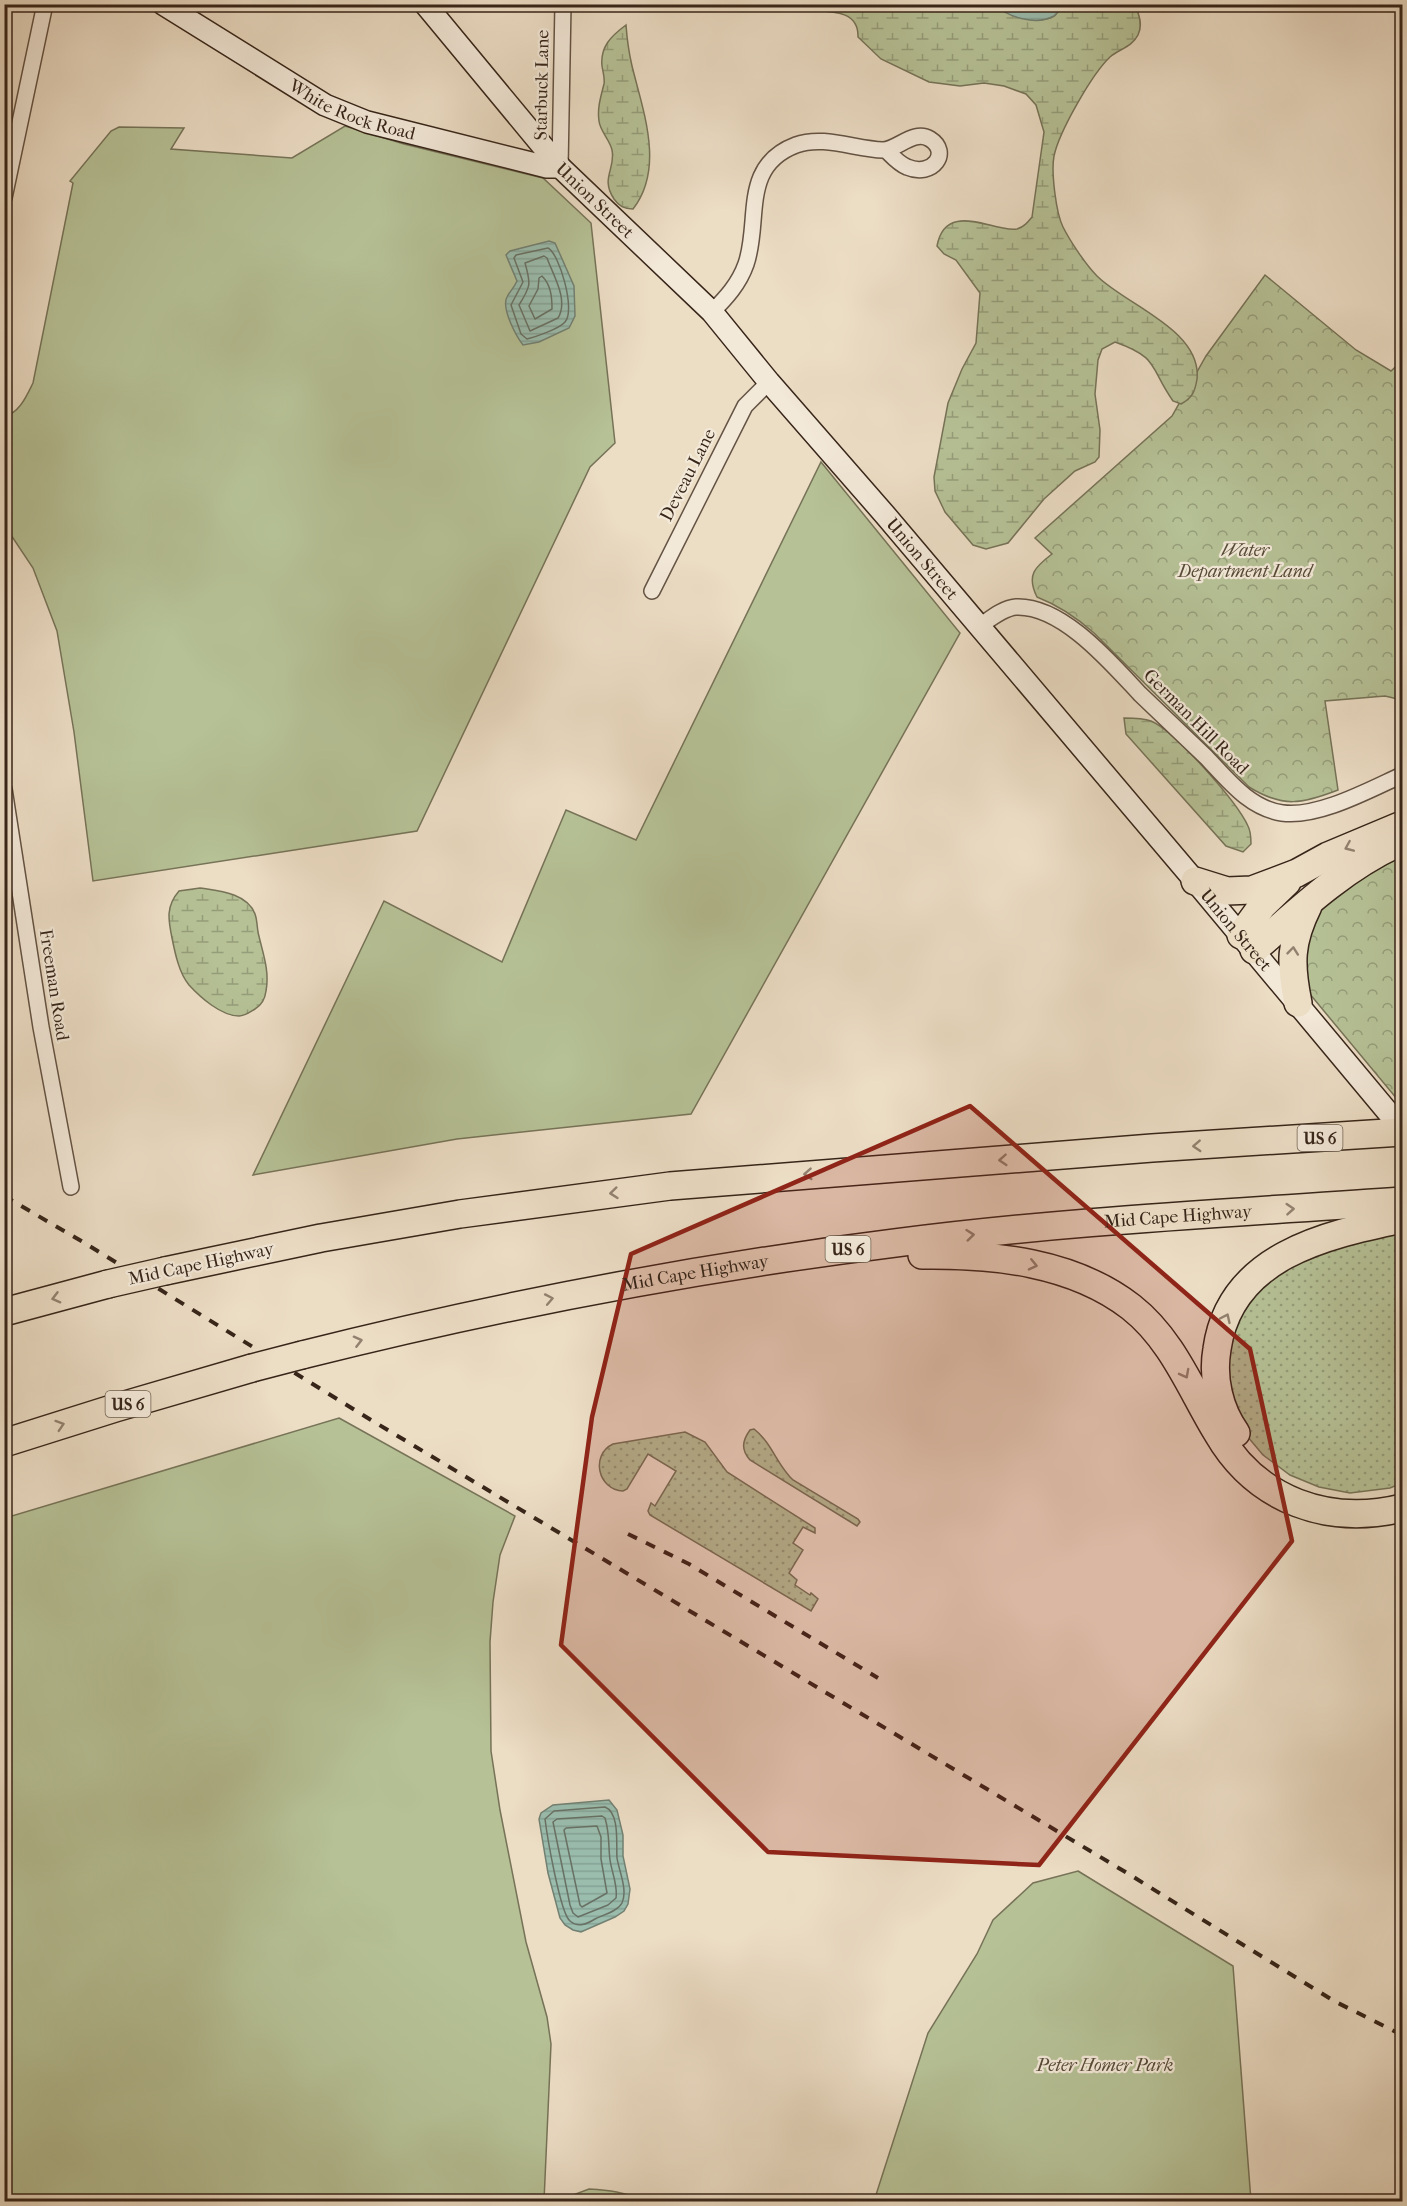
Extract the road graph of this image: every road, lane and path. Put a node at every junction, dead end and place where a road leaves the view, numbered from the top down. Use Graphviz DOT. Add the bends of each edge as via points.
graph roads {
  1 [pos="45,4"];
  2 [pos="163,4"];
  3 [pos="425,4"];
  4 [pos="563,4"];
  5 [pos="886,150"];
  6 [pos="560,167"];
  7 [pos="4,198"];
  8 [pos="712,312"];
  9 [pos="769,382"];
  10 [pos="652,591"];
  11 [pos="980,626"];
  12 [pos="1402,775"];
  13 [pos="4,789"];
  14 [pos="1402,825"];
  15 [pos="1402,842"];
  16 [pos="1297,873"];
  17 [pos="1196,881"];
  18 [pos="1310,903"];
  19 [pos="1247,942"];
  20 [pos="1298,1003"];
  21 [pos="1396,1131"];
  22 [pos="71,1187"];
  23 [pos="1402,1201"];
  24 [pos="1402,1219"];
  25 [pos="828,1252"];
  26 [pos="4,1312"];
  27 [pos="4,1443"];
  28 [pos="1402,1491"];
  29 [pos="1402,1508"];
  1 -- 7 [label="street"];
  2 -- 6 [label="main road, White Rock Road" via="347,115 547,167"];
  3 -- 6 [label="main road, Union Street"];
  4 -- 6 [label="street, Starbuck Lane"];
  5 -- 8 [label="street" via="809,142 771,162 757,185 746,266 730,294"];
  6 -- 8 [label="main road, Union Street"];
  8 -- 9 [label="main road, Union Street"];
  9 -- 10 [label="street, Deveau Lane" via="745,406"];
  9 -- 11 [label="main road, Union Street"];
  11 -- 12 [label="street, German Hill Road" via="1015,607 1045,614 1065,624 1105,657 1237,791 1264,808 1302,814 1321,810"];
  11 -- 17 [label="main road, Union Street"];
  13 -- 22 [label="street, Freeman Road" via="41,1027"];
  14 -- 16 [label="highway, one-way"];
  15 -- 18 [label="highway" via="1358,865"];
  16 -- 17 [label="highway" via="1244,892"];
  16 -- 19 [label="highway" via="1268,900"];
  17 -- 19 [label="main road, Union Street"];
  18 -- 19 [label="highway"];
  20 -- 18 [label="highway, one-way" via="1292,953"];
  19 -- 20 [label="main road, Union Street"];
  20 -- 21 [label="main road, Union Street"];
  21 -- 26 [label="highway, Mid Cape Highway / US 6, one-way, bridge" via="659,1188 460,1214 321,1238 108,1284"];
  25 -- 23 [label="highway, Mid Cape Highway / US 6, one-way" via="1050,1227"];
  28 -- 24 [label="highway, one-way" via="1367,1499 1338,1498 1279,1476 1254,1455 1232,1427 1220,1399 1216,1370 1218,1342 1226,1316 1254,1277 1282,1257 1318,1240"];
  27 -- 25 [label="highway, Mid Cape Highway / US 6, one-way, bridge" via="252,1368 412,1328 548,1299"];
  25 -- 29 [label="highway, one-way" via="995,1258 1046,1268 1090,1283 1119,1298 1154,1329 1177,1359 1228,1450 1251,1475 1279,1495 1331,1513 1376,1513"];
}
